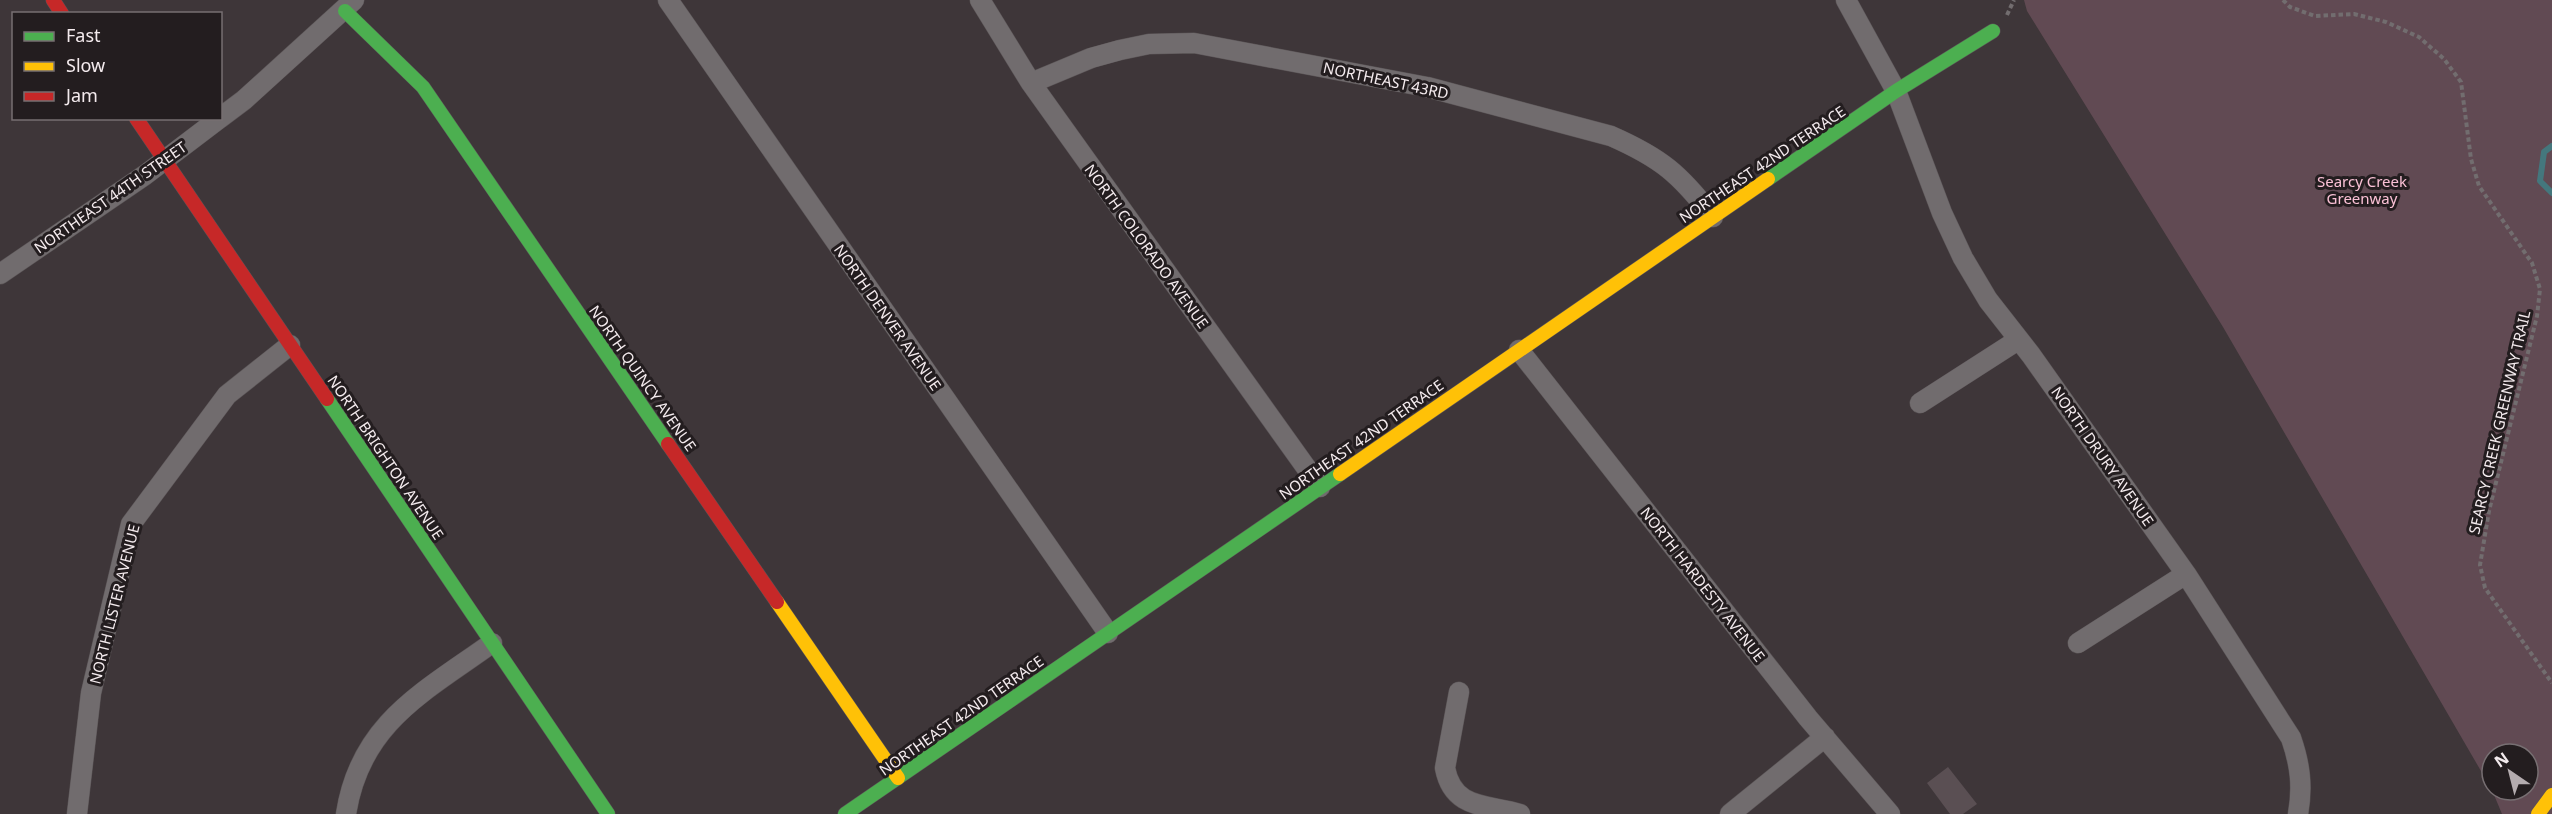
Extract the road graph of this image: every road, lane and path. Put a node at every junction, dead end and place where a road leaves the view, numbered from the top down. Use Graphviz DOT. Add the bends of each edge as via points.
graph roads {
  1 [pos="668,0"];
  2 [pos="980,0"];
  3 [pos="1846,0"];
  4 [pos="2283,0"];
  5 [pos="350,5"];
  6 [pos="1993,31"];
  7 [pos="1031,83"];
  8 [pos="1896,91"];
  9 [pos="222,116"];
  10 [pos="137,120"];
  11 [pos="217,120"];
  12 [pos="165,160"];
  13 [pos="1713,217"];
  14 [pos="0,274"];
  15 [pos="2018,340"];
  16 [pos="290,345"];
  17 [pos="1519,350"];
  18 [pos="1920,403"];
  19 [pos="1320,487"];
  20 [pos="2186,574"];
  21 [pos="1108,633"];
  22 [pos="492,643"];
  23 [pos="2078,644"];
  24 [pos="2552,683"];
  25 [pos="1459,692"];
  26 [pos="1825,737"];
  27 [pos="898,778"];
  28 [pos="2552,795"];
  29 [pos="2298,813"];
  30 [pos="77,814"];
  31 [pos="346,814"];
  32 [pos="608,814"];
  33 [pos="846,814"];
  34 [pos="1520,814"];
  35 [pos="1730,814"];
  36 [pos="1890,814"];
  37 [pos="2538,814"];
  1 -- 21 [label="street, NORTH DENVER AVENUE"];
  2 -- 7 [label="street, NORTH COLORADO AVENUE"];
  3 -- 8 [label="street, NORTH DRURY AVENUE"];
  4 -- 24 [label="path, SEARCY CREEK GREENWAY TRAIL" via="2290,7 2315,16 2354,14 2386,22 2419,38 2444,59 2462,82 2471,159 2479,186 2532,263 2540,289 2480,565 2485,588"];
  5 -- 9 [label="street, NORTHEAST 44TH STREET"];
  5 -- 27 [label="street, NORTH QUINCY AVENUE" via="423,87"];
  6 -- 8 [label="street"];
  7 -- 13 [label="street, NORTHEAST 43RD" via="1120,50 1149,44 1194,43 1428,87 1611,136 1638,147 1685,181"];
  7 -- 19 [label="street, NORTH COLORADO AVENUE"];
  8 -- 13 [label="street, NORTHEAST 42ND TERRACE"];
  8 -- 15 [label="street, NORTH DRURY AVENUE" via="1963,258"];
  10 -- 12 [label="street, NORTH BRIGHTON AVENUE"];
  11 -- 12 [label="street, NORTHEAST 44TH STREET"];
  12 -- 14 [label="street, NORTHEAST 44TH STREET"];
  12 -- 16 [label="street, NORTH BRIGHTON AVENUE"];
  13 -- 17 [label="street, NORTHEAST 42ND TERRACE"];
  15 -- 18 [label="street"];
  15 -- 20 [label="street, NORTH DRURY AVENUE"];
  16 -- 22 [label="street, NORTH BRIGHTON AVENUE"];
  16 -- 30 [label="street, NORTH LISTER AVENUE" via="227,395 131,524 91,693"];
  17 -- 19 [label="street, NORTHEAST 42ND TERRACE"];
  17 -- 26 [label="street, NORTH HARDESTY AVENUE"];
  19 -- 21 [label="street, NORTHEAST 42ND TERRACE"];
  20 -- 23 [label="street"];
  20 -- 29 [label="street, NORTH DRURY AVENUE" via="2291,738 2302,785"];
  21 -- 27 [label="street, NORTHEAST 42ND TERRACE"];
  22 -- 31 [label="street" via="403,707 382,729 359,767"];
  22 -- 32 [label="street, NORTH BRIGHTON AVENUE"];
  25 -- 34 [label="street" via="1445,768 1448,780 1463,800"];
  26 -- 35 [label="street"];
  26 -- 36 [label="street, NORTH HARDESTY AVENUE"];
  27 -- 33 [label="street, NORTHEAST 42ND TERRACE"];
  28 -- 37 [label="street"];
}
